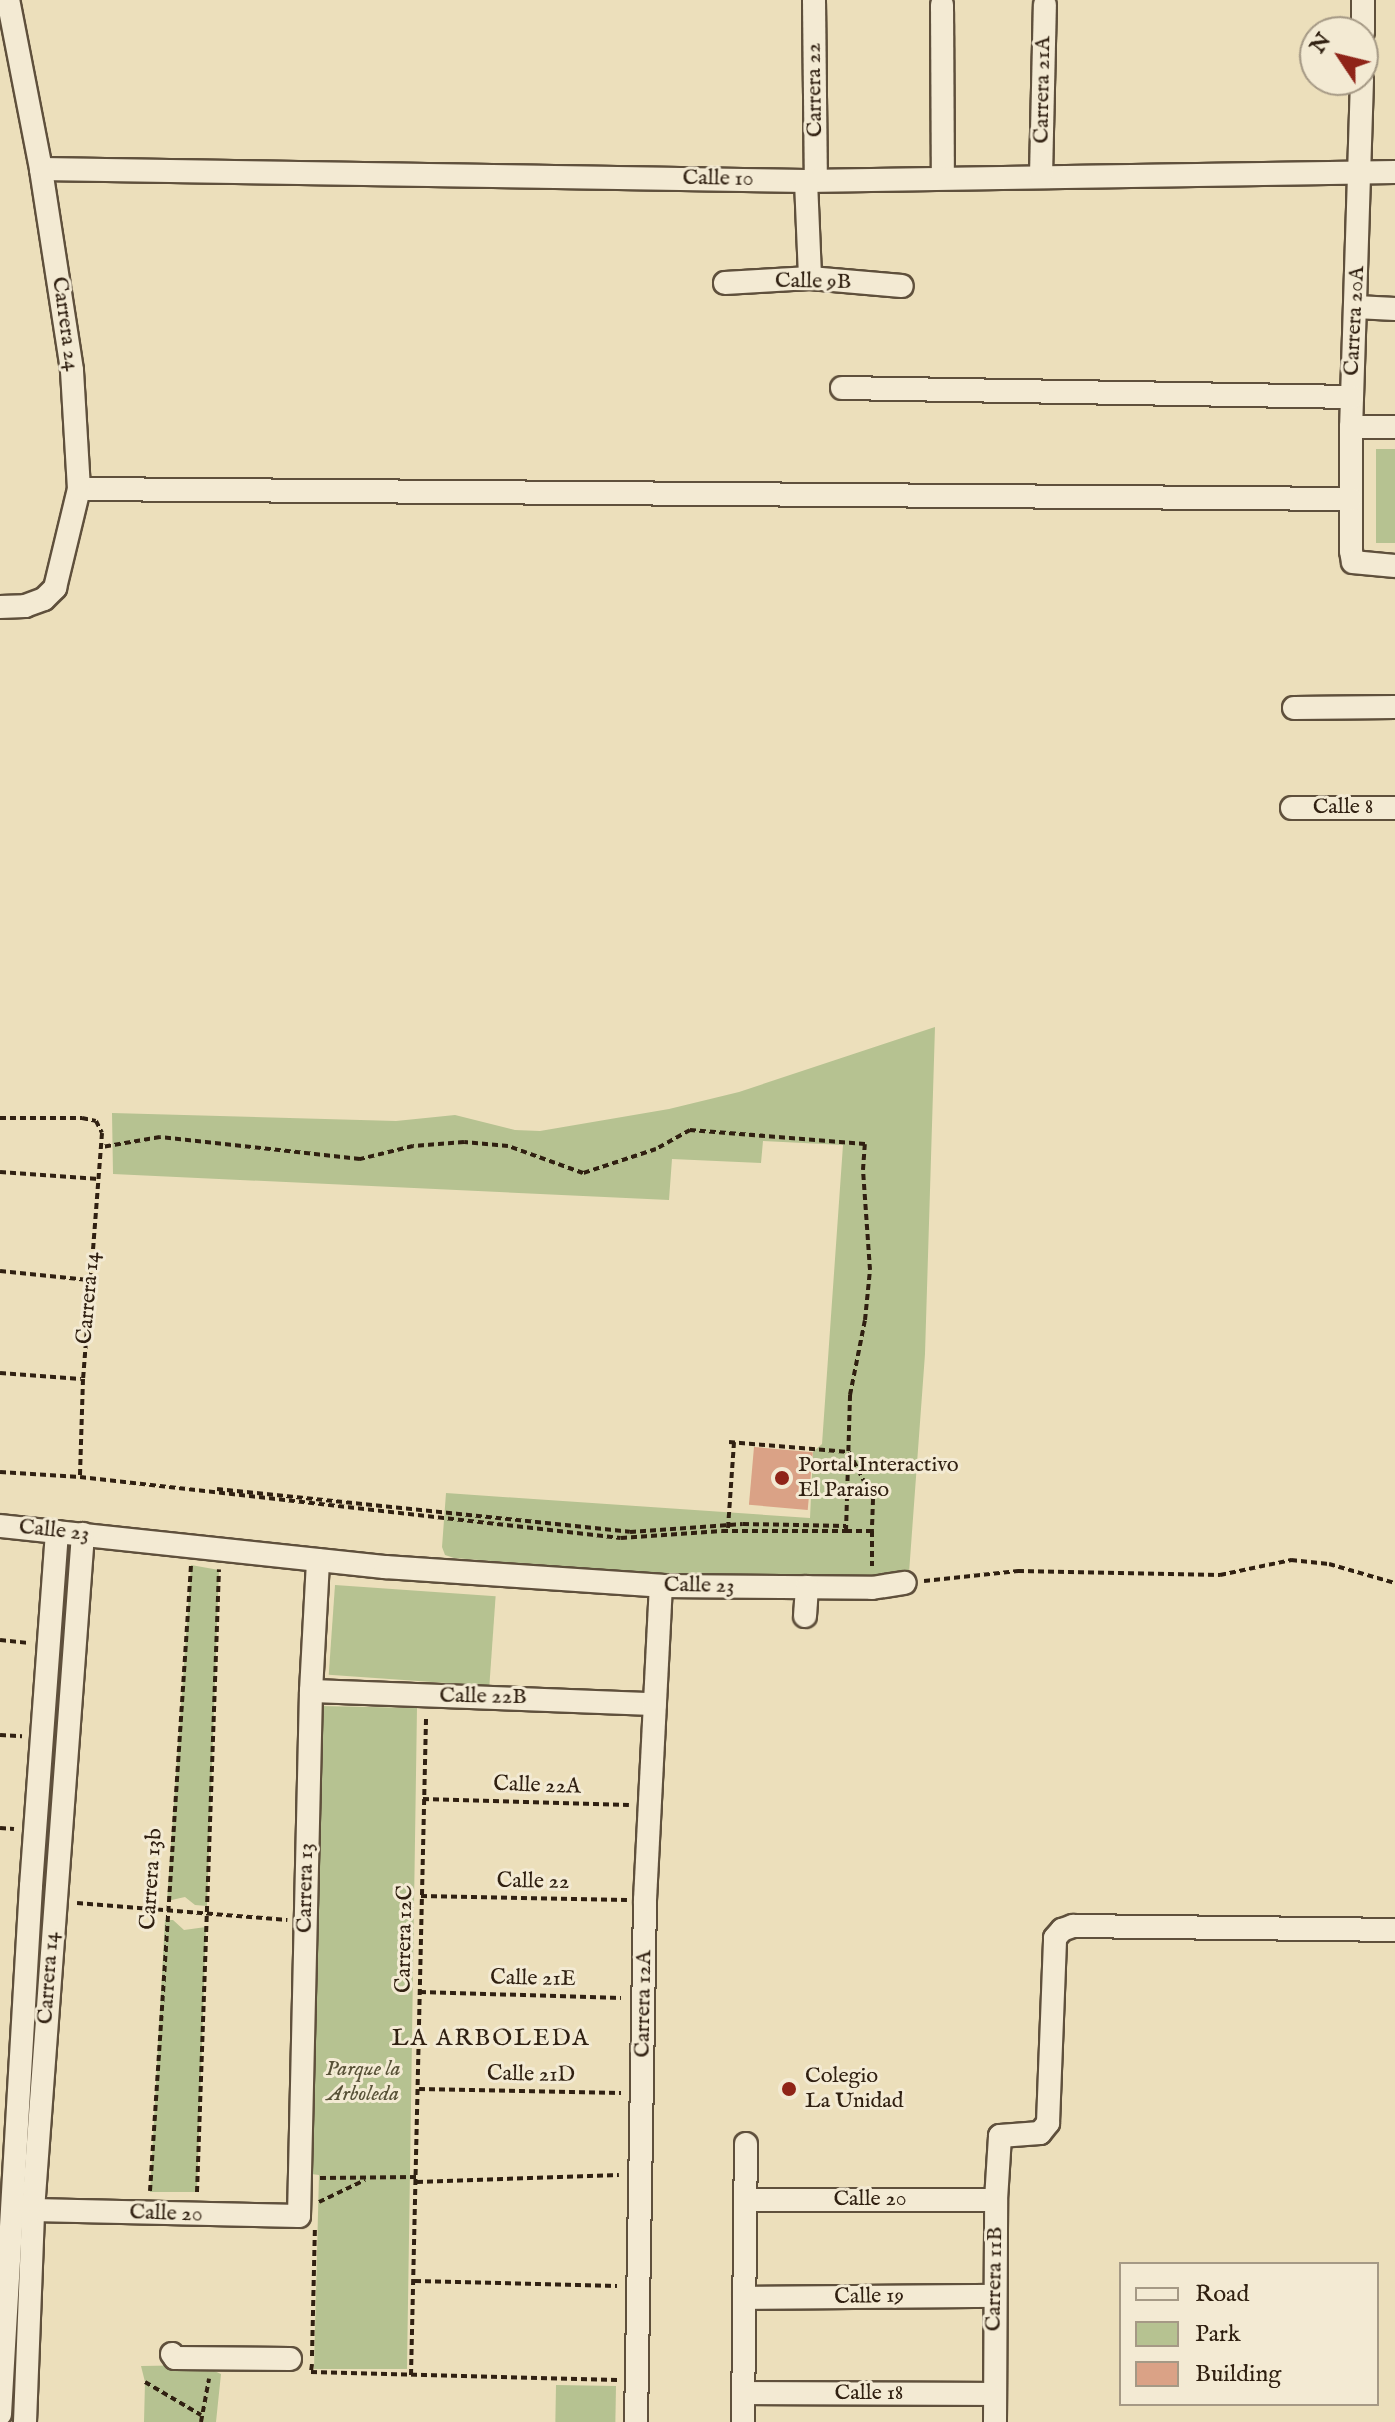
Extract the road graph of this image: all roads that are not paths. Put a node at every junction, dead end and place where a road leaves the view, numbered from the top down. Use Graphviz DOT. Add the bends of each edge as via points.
graph roads {
  1 [pos="8,0"];
  2 [pos="814,0"];
  3 [pos="942,5"];
  4 [pos="1045,5"];
  5 [pos="1362,96"];
  6 [pos="41,169"];
  7 [pos="1361,170"];
  8 [pos="1395,172"];
  9 [pos="1041,176"];
  10 [pos="943,177"];
  11 [pos="811,180"];
  12 [pos="810,278"];
  13 [pos="725,283"];
  14 [pos="902,286"];
  15 [pos="1356,307"];
  16 [pos="1395,309"];
  17 [pos="842,388"];
  18 [pos="1352,397"];
  19 [pos="1351,427"];
  20 [pos="1395,427"];
  21 [pos="79,489"];
  22 [pos="1351,499"];
  23 [pos="1395,566"];
  24 [pos="0,607"];
  25 [pos="1395,707"];
  26 [pos="1294,708"];
  27 [pos="1292,808"];
  28 [pos="1395,808"];
  29 [pos="0,1526"];
  30 [pos="57,1532"];
  31 [pos="83,1534"];
  32 [pos="318,1560"];
  33 [pos="905,1583"];
  34 [pos="661,1586"];
  35 [pos="807,1587"];
  36 [pos="805,1616"];
  37 [pos="311,1691"];
  38 [pos="655,1704"];
  39 [pos="1395,1930"];
  40 [pos="746,2144"];
  41 [pos="745,2200"];
  42 [pos="996,2200"];
  43 [pos="305,2210"];
  44 [pos="15,2212"];
  45 [pos="994,2296"];
  46 [pos="744,2298"];
  47 [pos="172,2354"];
  48 [pos="290,2359"];
  49 [pos="744,2393"];
  50 [pos="994,2394"];
  51 [pos="0,2414"];
  52 [pos="25,2422"];
  53 [pos="636,2422"];
  54 [pos="743,2422"];
  55 [pos="995,2422"];
  1 -- 6 [label="street, Carrera 24"];
  2 -- 11 [label="street, Carrera 22"];
  3 -- 10 [label="street"];
  4 -- 9 [label="street, Carrera 21A"];
  5 -- 7 [label="street, Carrera 20A"];
  6 -- 11 [label="street, Calle 10"];
  6 -- 21 [label="street, Carrera 24" via="72,370"];
  7 -- 8 [label="street, Calle 10"];
  7 -- 9 [label="street, Calle 10"];
  7 -- 15 [label="street, Carrera 20A"];
  9 -- 10 [label="street, Calle 10"];
  10 -- 11 [label="street, Calle 10"];
  11 -- 12 [label="street, Carrera 22"];
  12 -- 13 [label="street, Calle 9B"];
  12 -- 14 [label="street, Calle 9B"];
  15 -- 16 [label="street"];
  15 -- 18 [label="street, Carrera 20A"];
  17 -- 18 [label="street"];
  18 -- 19 [label="street, Carrera 20A"];
  19 -- 20 [label="street"];
  19 -- 22 [label="street, Carrera 20A"];
  21 -- 22 [label="street"];
  21 -- 24 [label="street, Carrera 24" via="55,588 34,603"];
  22 -- 23 [label="street, Carrera 20A" via="1353,562"];
  25 -- 26 [label="street"];
  27 -- 28 [label="street, Calle 8"];
  29 -- 30 [label="street, Calle 23"];
  30 -- 31 [label="street, Calle 23"];
  30 -- 44 [label="street, Carrera 14"];
  31 -- 32 [label="street, Calle 23"];
  31 -- 44 [label="street, Carrera 14" via="54,1901"];
  32 -- 34 [label="street, Calle 23"];
  32 -- 37 [label="street, Carrera 13"];
  33 -- 35 [label="street, Calle 23"];
  34 -- 35 [label="street, Calle 23"];
  34 -- 38 [label="street, Carrera 12A"];
  35 -- 36 [label="street"];
  37 -- 38 [label="street, Calle 22B"];
  37 -- 43 [label="street, Carrera 13"];
  38 -- 53 [label="street, Carrera 12A" via="645,1900"];
  39 -- 42 [label="street, Carrera 11B" via="1062,1930 1055,1938 1048,2123 1040,2133 1000,2136"];
  40 -- 41 [label="street"];
  41 -- 42 [label="street, Calle 20"];
  41 -- 46 [label="street"];
  42 -- 45 [label="street, Carrera 11B"];
  43 -- 44 [label="street, Calle 20" via="196,2215"];
  44 -- 51 [label="street, Carrera 14"];
  44 -- 52 [label="street, Carrera 14"];
  45 -- 46 [label="street, Calle 19"];
  45 -- 50 [label="street, Carrera 11B"];
  46 -- 49 [label="street"];
  47 -- 48 [label="street"];
  49 -- 50 [label="street, Calle 18"];
  49 -- 54 [label="street"];
  50 -- 55 [label="street, Carrera 11B"];
}
